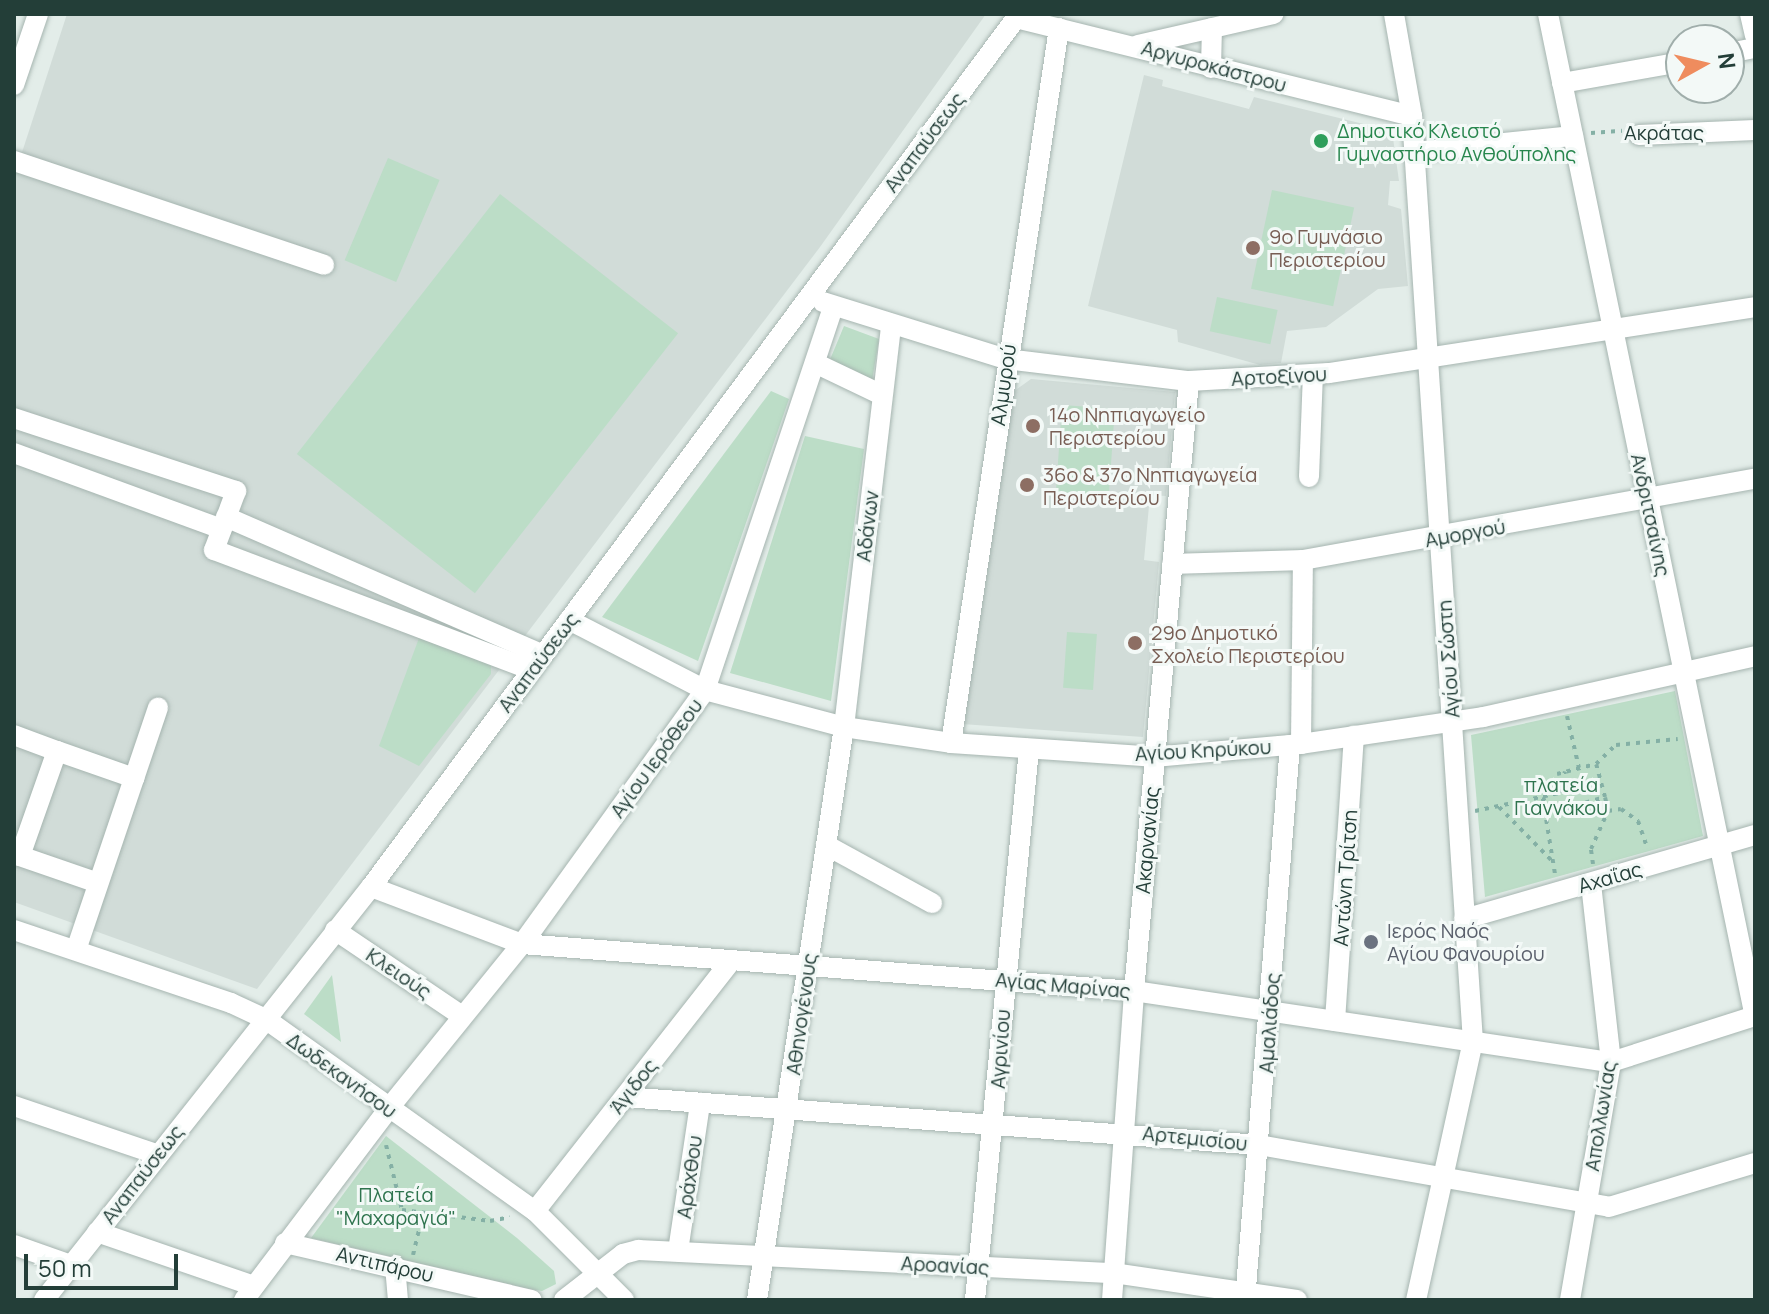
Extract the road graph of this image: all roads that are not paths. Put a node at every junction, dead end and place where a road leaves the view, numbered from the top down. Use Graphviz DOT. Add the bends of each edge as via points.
graph roads {
  1 [pos="38,14"];
  2 [pos="1273,14"];
  3 [pos="1394,14"];
  4 [pos="1548,14"];
  5 [pos="1750,14"];
  6 [pos="1018,16"];
  7 [pos="1059,28"];
  8 [pos="1212,28"];
  9 [pos="1755,35"];
  10 [pos="1138,45"];
  11 [pos="1665,65"];
  12 [pos="1211,68"];
  13 [pos="1562,83"];
  14 [pos="14,85"];
  15 [pos="1412,116"];
  16 [pos="1755,130"];
  17 [pos="1639,135"];
  18 [pos="1573,136"];
  19 [pos="1415,152"];
  20 [pos="14,161"];
  21 [pos="324,265"];
  22 [pos="810,296"];
  23 [pos="833,307"];
  24 [pos="1755,307"];
  25 [pos="891,326"];
  26 [pos="1613,329"];
  27 [pos="1428,358"];
  28 [pos="1006,359"];
  29 [pos="815,363"];
  30 [pos="1313,374"];
  31 [pos="1189,381"];
  32 [pos="882,395"];
  33 [pos="14,418"];
  34 [pos="14,453"];
  35 [pos="1309,477"];
  36 [pos="1755,479"];
  37 [pos="1648,500"];
  38 [pos="224,523"];
  39 [pos="1440,538"];
  40 [pos="1303,560"];
  41 [pos="1172,564"];
  42 [pos="569,620"];
  43 [pos="1755,656"];
  44 [pos="538,662"];
  45 [pos="1683,673"];
  46 [pos="705,690"];
  47 [pos="158,708"];
  48 [pos="1452,722"];
  49 [pos="844,727"];
  50 [pos="14,735"];
  51 [pos="1354,736"];
  52 [pos="951,743"];
  53 [pos="1295,744"];
  54 [pos="1029,749"];
  55 [pos="57,751"];
  56 [pos="1154,757"];
  57 [pos="134,778"];
  58 [pos="1755,835"];
  59 [pos="826,845"];
  60 [pos="1719,845"];
  61 [pos="16,856"];
  62 [pos="1593,882"];
  63 [pos="98,883"];
  64 [pos="371,887"];
  65 [pos="932,903"];
  66 [pos="1464,919"];
  67 [pos="14,930"];
  68 [pos="335,930"];
  69 [pos="522,944"];
  70 [pos="76,950"];
  71 [pos="731,961"];
  72 [pos="807,968"];
  73 [pos="1005,980"];
  74 [pos="1134,991"];
  75 [pos="1270,1010"];
  76 [pos="462,1016"];
  77 [pos="1755,1016"];
  78 [pos="267,1020"];
  79 [pos="1335,1021"];
  80 [pos="1473,1041"];
  81 [pos="1611,1062"];
  82 [pos="625,1097"];
  83 [pos="700,1103"];
  84 [pos="14,1106"];
  85 [pos="392,1110"];
  86 [pos="787,1110"];
  87 [pos="994,1122"];
  88 [pos="1123,1131"];
  89 [pos="1259,1145"];
  90 [pos="156,1154"];
  91 [pos="1755,1163"];
  92 [pos="1443,1177"];
  93 [pos="1586,1204"];
  94 [pos="535,1211"];
  95 [pos="102,1234"];
  96 [pos="285,1243"];
  97 [pos="14,1245"];
  98 [pos="678,1251"];
  99 [pos="764,1254"];
  100 [pos="71,1265"];
  101 [pos="979,1267"];
  102 [pos="402,1268"];
  103 [pos="599,1273"];
  104 [pos="1114,1273"];
  105 [pos="249,1293"];
  106 [pos="1246,1296"];
  107 [pos="44,1300"];
  108 [pos="398,1300"];
  109 [pos="532,1300"];
  110 [pos="564,1300"];
  111 [pos="624,1300"];
  112 [pos="757,1300"];
  113 [pos="975,1300"];
  114 [pos="1112,1300"];
  115 [pos="1297,1300"];
  116 [pos="1416,1300"];
  117 [pos="1570,1300"];
  1 -- 14 [label="street"];
  2 -- 8 [label="street"];
  3 -- 15 [label="street, Αγίου Σώστη"];
  4 -- 13 [label="street, Ανδριτσαίνης"];
  5 -- 9 [label="street"];
  6 -- 7 [label="street, Αργυροκάστρου"];
  6 -- 22 [label="street, Αναπαύσεως"];
  7 -- 10 [label="street, Αργυροκάστρου"];
  7 -- 28 [label="street, Αλμυρού"];
  8 -- 10 [label="street"];
  8 -- 12 [label="street"];
  10 -- 12 [label="street, Αργυροκάστρου"];
  11 -- 13 [label="street"];
  12 -- 15 [label="street, Αργυροκάστρου"];
  13 -- 18 [label="street, Ανδριτσαίνης"];
  15 -- 19 [label="street, Αγίου Σώστη"];
  16 -- 17 [label="street, Ακράτας"];
  18 -- 19 [label="street"];
  18 -- 26 [label="street, Ανδριτσαίνης"];
  19 -- 27 [label="street, Αγίου Σώστη"];
  20 -- 21 [label="street"];
  22 -- 23 [label="street, Αρτοξίνου"];
  22 -- 42 [label="street, Αναπαύσεως"];
  23 -- 25 [label="street, Αρτοξίνου"];
  23 -- 29 [label="street, Αγίου Ιερόθεου"];
  24 -- 26 [label="street, Αρτοξίνου"];
  25 -- 28 [label="street, Αρτοξίνου"];
  25 -- 32 [label="street, Αδάνων"];
  26 -- 27 [label="street, Αρτοξίνου"];
  26 -- 37 [label="street, Ανδριτσαίνης"];
  27 -- 30 [label="street, Αρτοξίνου"];
  27 -- 39 [label="street, Αγίου Σώστη"];
  28 -- 31 [label="street, Αρτοξίνου"];
  28 -- 52 [label="street, Αλμυρού"];
  29 -- 32 [label="street"];
  29 -- 46 [label="street, Αγίου Ιερόθεου"];
  30 -- 31 [label="street, Αρτοξίνου"];
  30 -- 35 [label="street"];
  31 -- 41 [label="street, Ακαρνανίας"];
  32 -- 49 [label="street, Αδάνων"];
  33 -- 38 [label="street" via="236,491"];
  34 -- 38 [label="street"];
  36 -- 37 [label="street, Αμοργού"];
  37 -- 39 [label="street, Αμοργού"];
  37 -- 45 [label="street, Ανδριτσαίνης"];
  38 -- 44 [label="street"];
  38 -- 44 [label="street" via="214,550"];
  39 -- 40 [label="street, Αμοργού"];
  39 -- 48 [label="street, Αγίου Σώστη"];
  40 -- 41 [label="street, Αμοργού"];
  40 -- 53 [label="street, Αμαλιάδος"];
  41 -- 56 [label="street, Ακαρνανίας"];
  42 -- 44 [label="street, Αναπαύσεως"];
  42 -- 46 [label="street, Αγίου Κηρύκου"];
  43 -- 45 [label="street, Αγίου Κηρύκου"];
  44 -- 64 [label="street, Αναπαύσεως"];
  45 -- 48 [label="street, Αγίου Κηρύκου"];
  45 -- 60 [label="street, Ανδριτσαίνης"];
  46 -- 49 [label="street, Αγίου Κηρύκου"];
  46 -- 69 [label="street, Αγίου Ιερόθεου"];
  47 -- 57 [label="street"];
  48 -- 51 [label="street, Αγίου Κηρύκου"];
  48 -- 66 [label="street, Αγίου Σώστη"];
  49 -- 52 [label="street, Αγίου Κηρύκου"];
  49 -- 59 [label="street, Αθηνογένους"];
  50 -- 55 [label="street"];
  51 -- 53 [label="street, Αγίου Κηρύκου"];
  51 -- 79 [label="street, Αντώνη Τρίτση"];
  52 -- 54 [label="street, Αγίου Κηρύκου"];
  53 -- 56 [label="street, Αγίου Κηρύκου"];
  53 -- 75 [label="street, Αμαλιάδος"];
  54 -- 56 [label="street, Αγίου Κηρύκου"];
  54 -- 73 [label="street, Αγρινίου"];
  55 -- 57 [label="street"];
  55 -- 61 [label="street"];
  56 -- 74 [label="street, Ακαρνανίας"];
  57 -- 63 [label="street"];
  58 -- 60 [label="street, Αχαΐας"];
  59 -- 65 [label="street"];
  59 -- 72 [label="street, Αθηνογένους"];
  60 -- 62 [label="street, Αχαΐας"];
  60 -- 77 [label="street, Ανδριτσαίνης"];
  61 -- 63 [label="street"];
  62 -- 66 [label="street, Αχαΐας"];
  62 -- 81 [label="street, Απολλωνίας"];
  63 -- 70 [label="street"];
  64 -- 68 [label="street, Αναπαύσεως"];
  64 -- 69 [label="street, Αγίας Μαρίνας"];
  66 -- 80 [label="street, Αγίου Σώστη"];
  67 -- 70 [label="street, Δωδεκανήσου"];
  68 -- 76 [label="street, Κλειούς"];
  68 -- 78 [label="street, Αναπαύσεως"];
  69 -- 71 [label="street, Αγίας Μαρίνας"];
  69 -- 76 [label="street, Αγίου Ιερόθεου"];
  70 -- 78 [label="street, Δωδεκανήσου"];
  71 -- 72 [label="street, Αγίας Μαρίνας"];
  71 -- 82 [label="street, Άγιδος"];
  72 -- 73 [label="street, Αγίας Μαρίνας"];
  72 -- 86 [label="street, Αθηνογένους"];
  73 -- 74 [label="street, Αγίας Μαρίνας"];
  73 -- 87 [label="street, Αγρινίου"];
  74 -- 75 [label="street, Αγίας Μαρίνας"];
  74 -- 88 [label="street, Ακαρνανίας"];
  75 -- 79 [label="street, Αγίας Μαρίνας"];
  75 -- 89 [label="street, Αμαλιάδος"];
  76 -- 85 [label="street, Αγίου Ιερόθεου"];
  77 -- 81 [label="street, Αγίας Μαρίνας"];
  78 -- 85 [label="street, Δωδεκανήσου"];
  78 -- 90 [label="street, Αναπαύσεως"];
  79 -- 80 [label="street, Αγίας Μαρίνας"];
  80 -- 81 [label="street, Αγίας Μαρίνας"];
  80 -- 92 [label="street, Αγίου Σώστη"];
  81 -- 93 [label="street, Απολλωνίας"];
  82 -- 83 [label="street, Αρτεμισίου"];
  82 -- 94 [label="street, Άγιδος"];
  83 -- 86 [label="street, Αρτεμισίου"];
  83 -- 98 [label="street, Αράχθου"];
  84 -- 90 [label="street"];
  85 -- 94 [label="street, Δωδεκανήσου"];
  85 -- 96 [label="street, Αγίου Ιερόθεου"];
  86 -- 87 [label="street, Αρτεμισίου"];
  86 -- 99 [label="street, Αθηνογένους"];
  87 -- 88 [label="street, Αρτεμισίου"];
  87 -- 101 [label="street, Αγρινίου"];
  88 -- 89 [label="street, Αρτεμισίου"];
  88 -- 104 [label="street, Ακαρνανίας"];
  89 -- 92 [label="street, Αρτεμισίου"];
  89 -- 106 [label="street, Αμαλιάδος"];
  90 -- 95 [label="street, Αναπαύσεως"];
  91 -- 93 [label="street, Αρτεμισίου" via="1609,1207"];
  92 -- 93 [label="street, Αρτεμισίου"];
  92 -- 116 [label="street, Αγίου Σώστη"];
  93 -- 117 [label="street, Απολλωνίας"];
  94 -- 103 [label="street, Δωδεκανήσου"];
  95 -- 100 [label="street, Αναπαύσεως"];
  95 -- 105 [label="street"];
  96 -- 102 [label="street, Αντιπάρου"];
  96 -- 105 [label="street, Αγίου Ιερόθεου"];
  97 -- 100 [label="street"];
  98 -- 99 [label="street, Αροανίας"];
  98 -- 103 [label="street, Αροανίας" via="623,1254"];
  99 -- 101 [label="street, Αροανίας"];
  99 -- 112 [label="street, Αθηνογένους"];
  100 -- 107 [label="street, Αναπαύσεως"];
  101 -- 104 [label="street, Αροανίας"];
  101 -- 113 [label="street, Αγρινίου"];
  102 -- 108 [label="street"];
  102 -- 109 [label="street, Αντιπάρου"];
  103 -- 110 [label="street"];
  103 -- 111 [label="street, Δωδεκανήσου"];
  104 -- 106 [label="street, Αροανίας"];
  104 -- 114 [label="street, Ακαρνανίας"];
  106 -- 115 [label="street, Αροανίας"];
}
